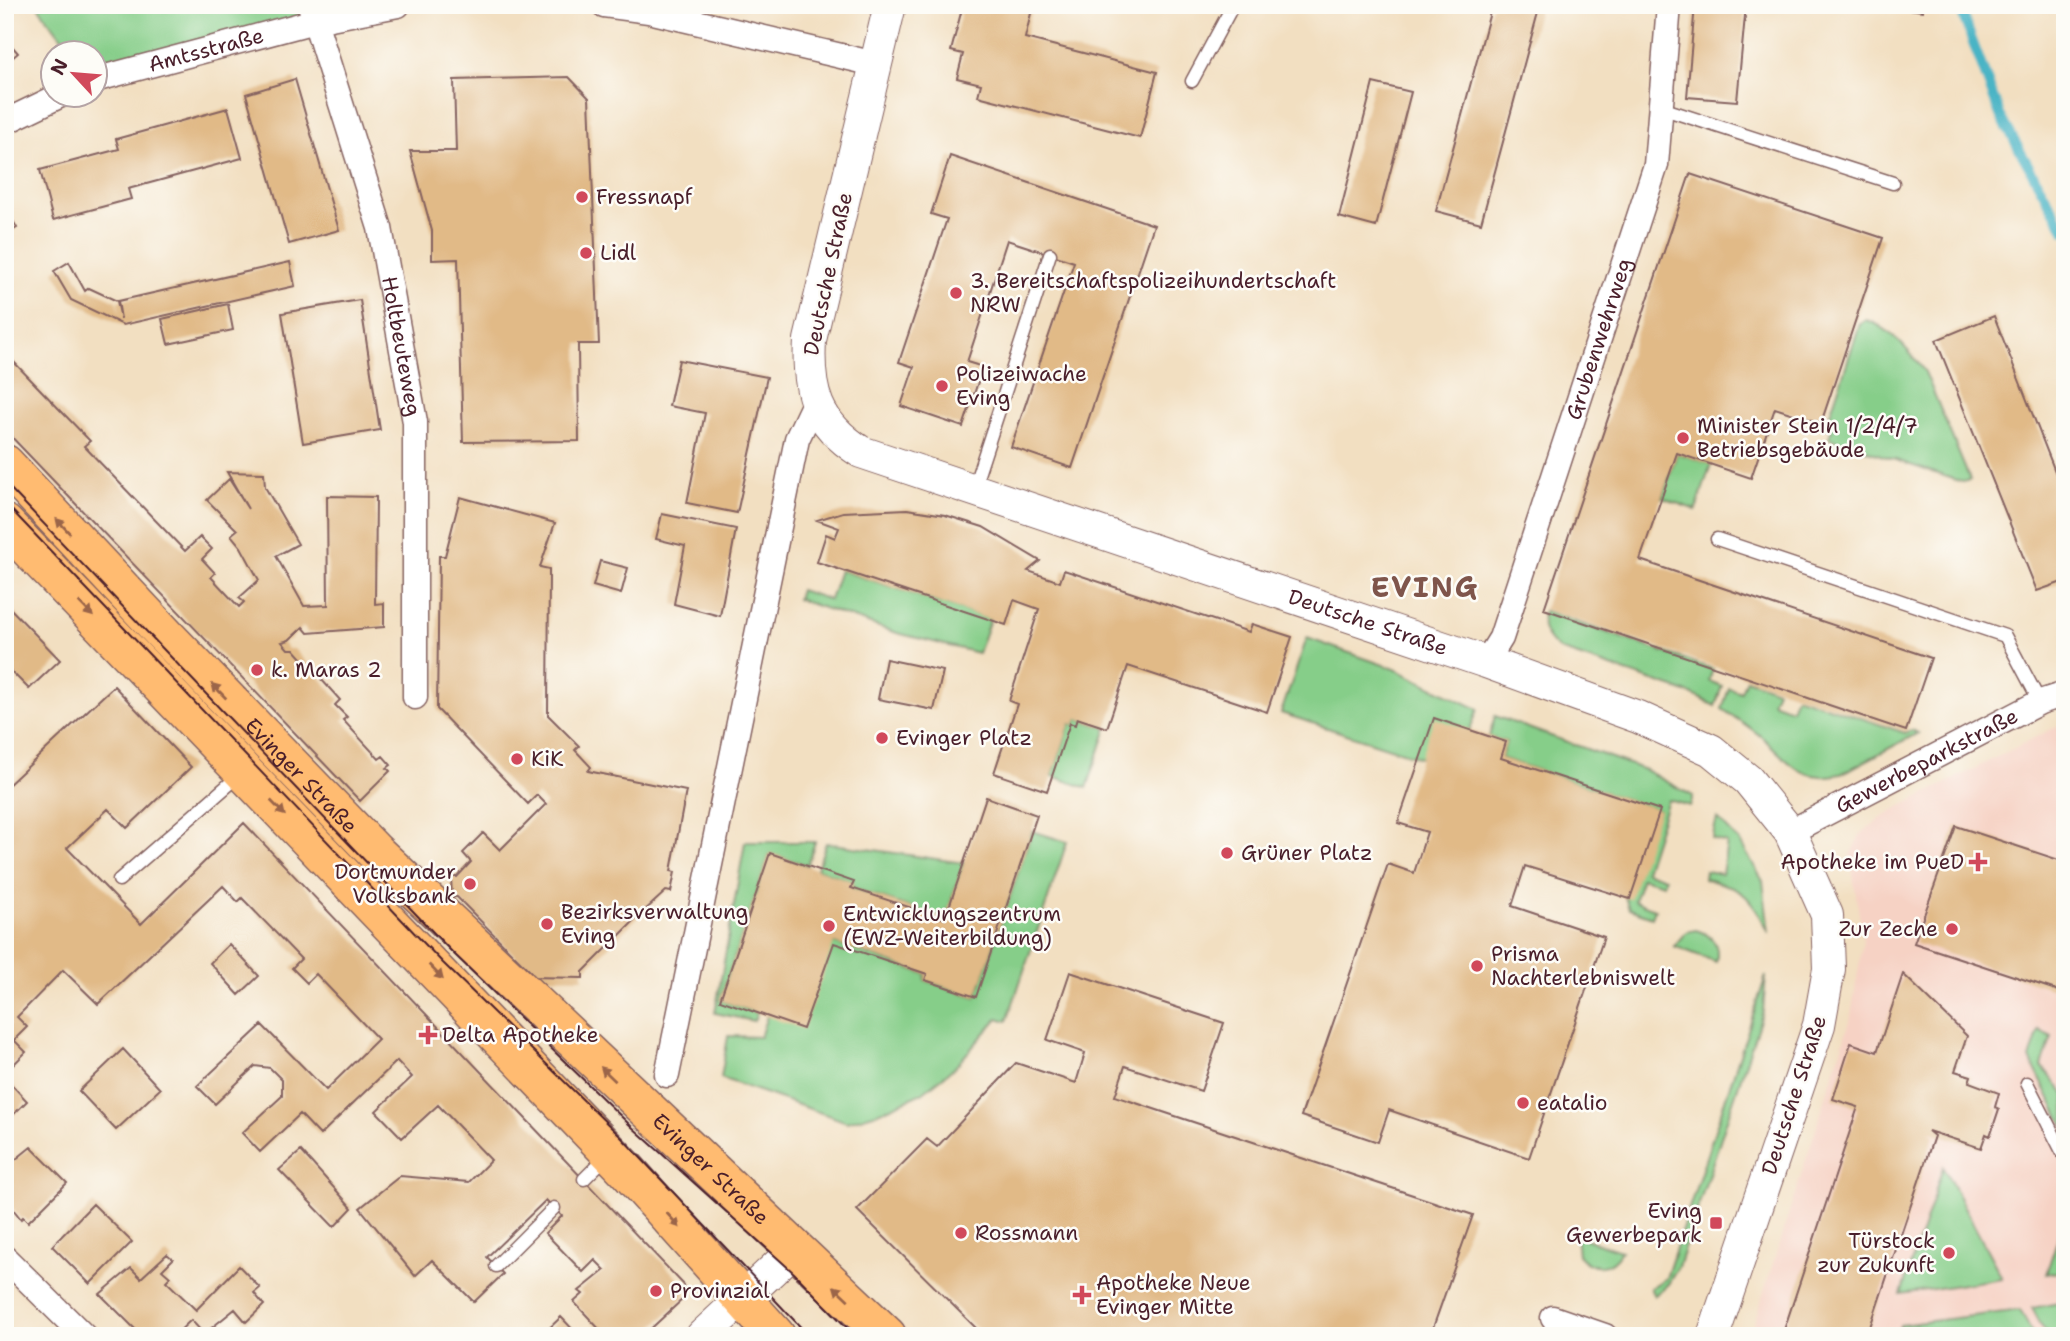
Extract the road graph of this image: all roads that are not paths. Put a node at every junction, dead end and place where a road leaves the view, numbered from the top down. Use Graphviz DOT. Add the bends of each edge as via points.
graph roads {
  1 [pos="398,5"];
  2 [pos="604,5"];
  3 [pos="890,5"];
  4 [pos="1233,5"];
  5 [pos="1670,5"];
  6 [pos="312,13"];
  7 [pos="874,64"];
  8 [pos="108,76"];
  9 [pos="1192,81"];
  10 [pos="38,106"];
  11 [pos="1661,107"];
  12 [pos="5,122"];
  13 [pos="1893,183"];
  14 [pos="1050,254"];
  15 [pos="815,401"];
  16 [pos="5,464"];
  17 [pos="973,491"];
  18 [pos="5,524"];
  19 [pos="1717,539"];
  20 [pos="1486,662"];
  21 [pos="2065,694"];
  22 [pos="415,697"];
  23 [pos="2040,702"];
  24 [pos="258,760"];
  25 [pos="1790,832"];
  26 [pos="119,880"];
  27 [pos="667,1075"];
  28 [pos="2027,1083"];
  29 [pos="610,1153"];
  30 [pos="2065,1157"];
  31 [pos="583,1179"];
  32 [pos="554,1208"];
  33 [pos="794,1250"];
  34 [pos="5,1258"];
  35 [pos="496,1266"];
  36 [pos="741,1299"];
  37 [pos="1553,1318"];
  38 [pos="85,1336"];
  39 [pos="702,1336"];
  40 [pos="776,1336"];
  41 [pos="887,1336"];
  42 [pos="1605,1336"];
  43 [pos="1713,1336"];
  1 -- 6 [label="street, Amtsstraße"];
  2 -- 7 [label="street" via="649,11"];
  3 -- 7 [label="street, Deutsche Straße"];
  4 -- 9 [label="lane"];
  5 -- 11 [label="street, Grubenwehrweg"];
  6 -- 8 [label="street, Amtsstraße"];
  6 -- 22 [label="street, Holtbeuteweg" via="380,228 415,422"];
  7 -- 15 [label="street, Deutsche Straße" via="810,340 808,375"];
  10 -- 12 [label="street"];
  11 -- 13 [label="lane"];
  11 -- 20 [label="street, Grubenwehrweg" via="1656,165 1502,638"];
  14 -- 17 [label="lane"];
  15 -- 17 [label="street, Deutsche Straße" via="841,439 862,452"];
  15 -- 27 [label="street" via="797,439"];
  24 -- 16 [label="main road, Evinger Straße, one-way"];
  17 -- 20 [label="street, Deutsche Straße"];
  18 -- 24 [label="main road, Evinger Straße, one-way"];
  19 -- 23 [label="lane" via="2004,636"];
  20 -- 25 [label="street, Deutsche Straße" via="1638,717 1710,750 1748,780"];
  21 -- 23 [label="street, Gewerbeparkstraße"];
  23 -- 25 [label="street, Gewerbeparkstraße"];
  24 -- 26 [label="lane"];
  24 -- 29 [label="main road, Evinger Straße, one-way"];
  33 -- 24 [label="main road, Evinger Straße, one-way" via="375,852"];
  25 -- 43 [label="street, Deutsche Straße" via="1827,915 1829,969 1819,1025"];
  28 -- 30 [label="lane"];
  29 -- 31 [label="lane"];
  29 -- 36 [label="main road, Evinger Straße, one-way"];
  32 -- 35 [label="lane"];
  33 -- 36 [label="street"];
  41 -- 33 [label="main road, Evinger Straße, one-way"];
  34 -- 38 [label="street"];
  36 -- 39 [label="street"];
  36 -- 40 [label="main road, Evinger Straße"];
  37 -- 42 [label="street"];
}
